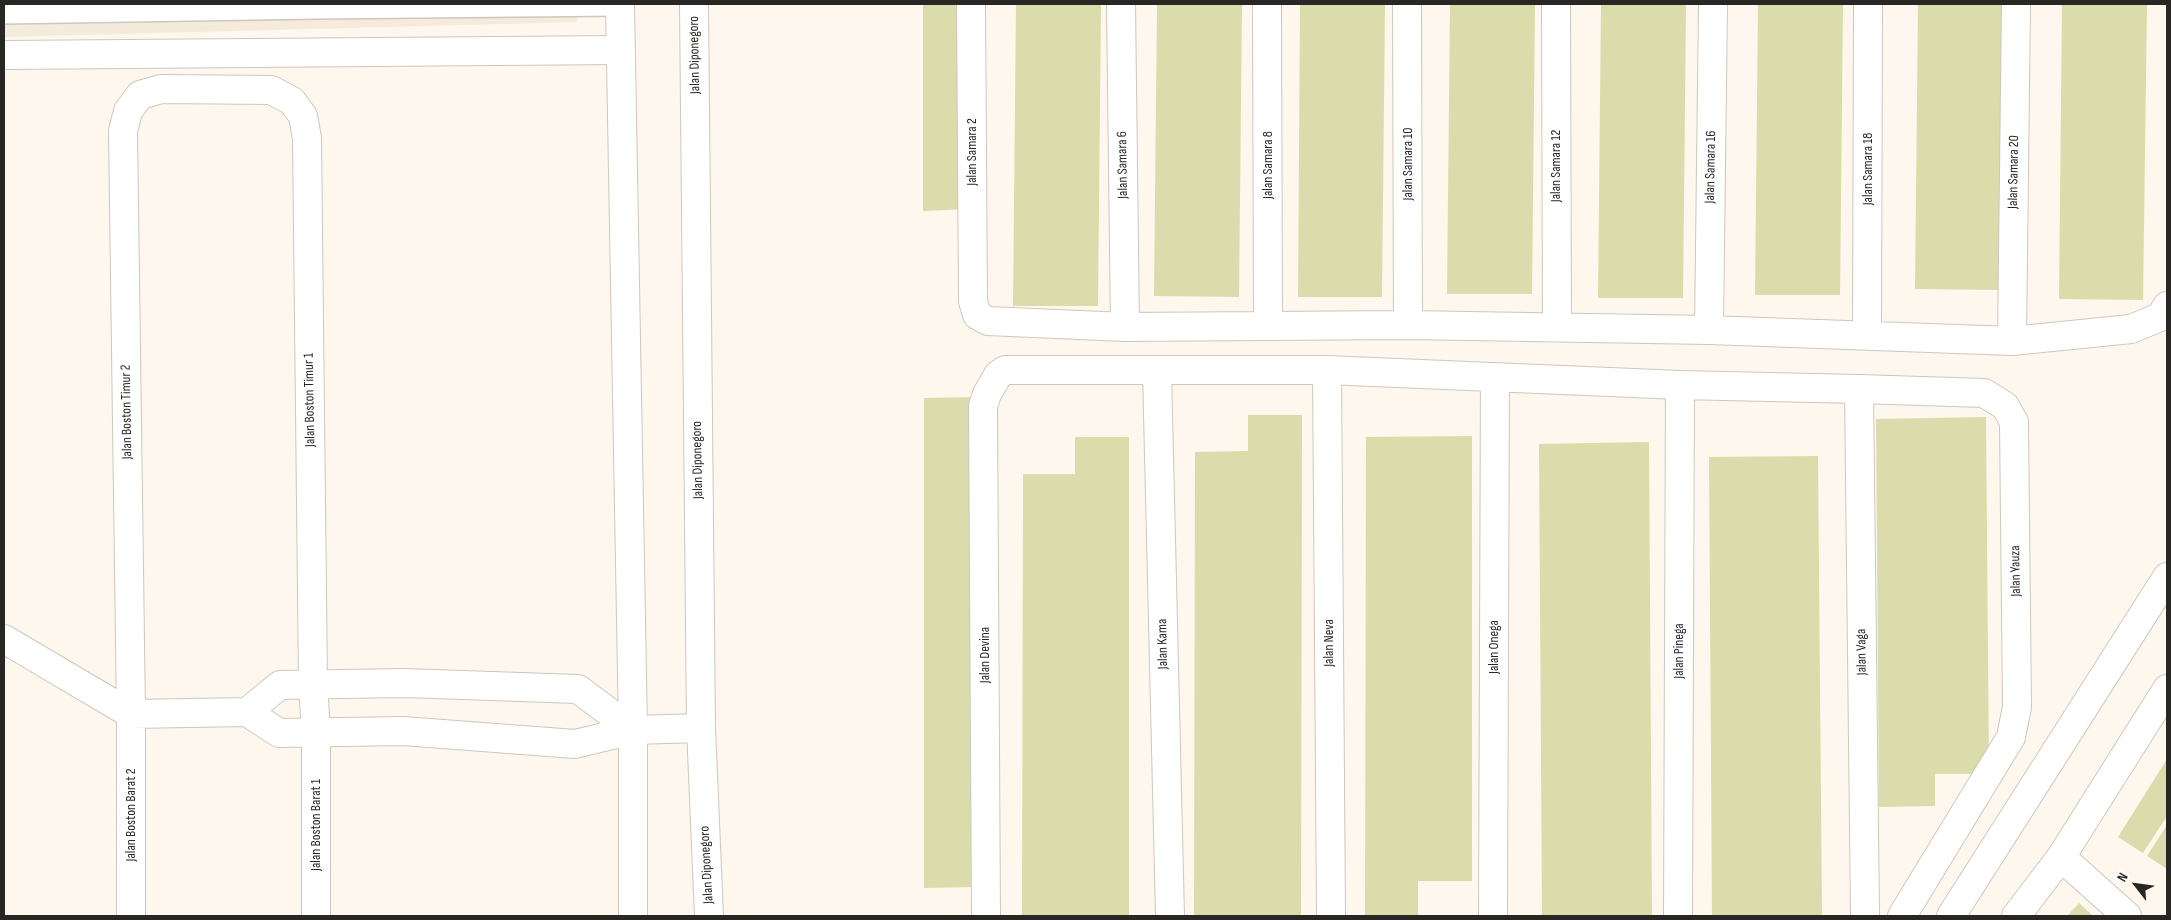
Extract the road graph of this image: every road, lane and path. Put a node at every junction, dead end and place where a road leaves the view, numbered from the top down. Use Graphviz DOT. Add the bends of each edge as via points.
graph roads {
  1 [pos="620,4"];
  2 [pos="694,4"];
  3 [pos="971,4"];
  4 [pos="1122,4"];
  5 [pos="1267,4"];
  6 [pos="1407,4"];
  7 [pos="1556,4"];
  8 [pos="1713,4"];
  9 [pos="1868,4"];
  10 [pos="2016,4"];
  11 [pos="544,5"];
  12 [pos="316,6"];
  13 [pos="116,7"];
  14 [pos="4,13"];
  15 [pos="621,50"];
  16 [pos="4,55"];
  17 [pos="303,116"];
  18 [pos="2167,306"];
  19 [pos="1408,325"];
  20 [pos="1268,326"];
  21 [pos="1125,327"];
  22 [pos="1557,327"];
  23 [pos="1709,330"];
  24 [pos="1867,335"];
  25 [pos="2012,341"];
  26 [pos="1327,370"];
  27 [pos="1157,371"];
  28 [pos="1495,377"];
  29 [pos="1680,385"];
  30 [pos="1859,388"];
  31 [pos="2167,577"];
  32 [pos="4,639"];
  33 [pos="313,684"];
  34 [pos="2167,689"];
  35 [pos="247,712"];
  36 [pos="131,714"];
  37 [pos="701,728"];
  38 [pos="633,730"];
  39 [pos="316,733"];
  40 [pos="2061,857"];
  41 [pos="131,916"];
  42 [pos="316,916"];
  43 [pos="633,916"];
  44 [pos="709,916"];
  45 [pos="986,916"];
  46 [pos="1170,916"];
  47 [pos="1331,916"];
  48 [pos="1493,916"];
  49 [pos="1678,916"];
  50 [pos="1866,916"];
  51 [pos="1902,916"];
  52 [pos="1951,916"];
  53 [pos="2016,916"];
  54 [pos="2127,916"];
  1 -- 11 [label="lane"];
  1 -- 15 [label="street"];
  2 -- 37 [label="street, Jalan Diponegoro"];
  3 -- 21 [label="street, Jalan Samara 2" via="973,301 977,315 988,321"];
  4 -- 21 [label="street, Jalan Samara 6"];
  5 -- 20 [label="street, Jalan Samara 8"];
  6 -- 19 [label="street, Jalan Samara 10"];
  7 -- 22 [label="street, Jalan Samara 12"];
  8 -- 23 [label="street, Jalan Samara 16"];
  9 -- 24 [label="street, Jalan Samara 18"];
  10 -- 25 [label="street, Jalan Samara 20"];
  11 -- 12 [label="lane"];
  12 -- 13 [label="lane"];
  13 -- 14 [label="lane"];
  15 -- 16 [label="street"];
  15 -- 38 [label="street"];
  17 -- 33 [label="street, Jalan Boston Timur 1" via="308,138"];
  17 -- 36 [label="street, Jalan Boston Timur 2" via="292,101 271,90 161,89 140,95 128,111 122,131"];
  18 -- 25 [label="street" via="2160,317 2131,329"];
  19 -- 20 [label="street"];
  19 -- 22 [label="street"];
  20 -- 21 [label="street"];
  22 -- 23 [label="street"];
  23 -- 24 [label="street"];
  24 -- 25 [label="street"];
  26 -- 27 [label="street"];
  26 -- 28 [label="street"];
  26 -- 47 [label="street, Jalan Neva"];
  27 -- 45 [label="street, Jalan Devina" via="1005,370 998,375 983,406"];
  27 -- 46 [label="street, Jalan Kama"];
  28 -- 29 [label="street"];
  28 -- 48 [label="street, Jalan Onega"];
  29 -- 30 [label="street"];
  29 -- 49 [label="street, Jalan Pinega"];
  30 -- 50 [label="street, Jalan Vaga"];
  30 -- 51 [label="street, Jalan Yauza" via="1984,394 2005,406 2014,422 2017,707 2011,737"];
  31 -- 52 [label="street"];
  32 -- 36 [label="street"];
  33 -- 35 [label="street" via="280,685"];
  33 -- 38 [label="street" via="405,683 578,689"];
  33 -- 39 [label="street, Jalan Boston Timur 1"];
  34 -- 40 [label="street"];
  35 -- 36 [label="street"];
  35 -- 39 [label="street" via="279,733"];
  36 -- 41 [label="street, Jalan Boston Barat 2"];
  37 -- 38 [label="street"];
  37 -- 44 [label="street, Jalan Diponegoro"];
  38 -- 39 [label="street" via="575,744 403,731"];
  38 -- 43 [label="street"];
  39 -- 42 [label="street, Jalan Boston Barat 1"];
  40 -- 53 [label="street"];
  40 -- 54 [label="street"];
}
